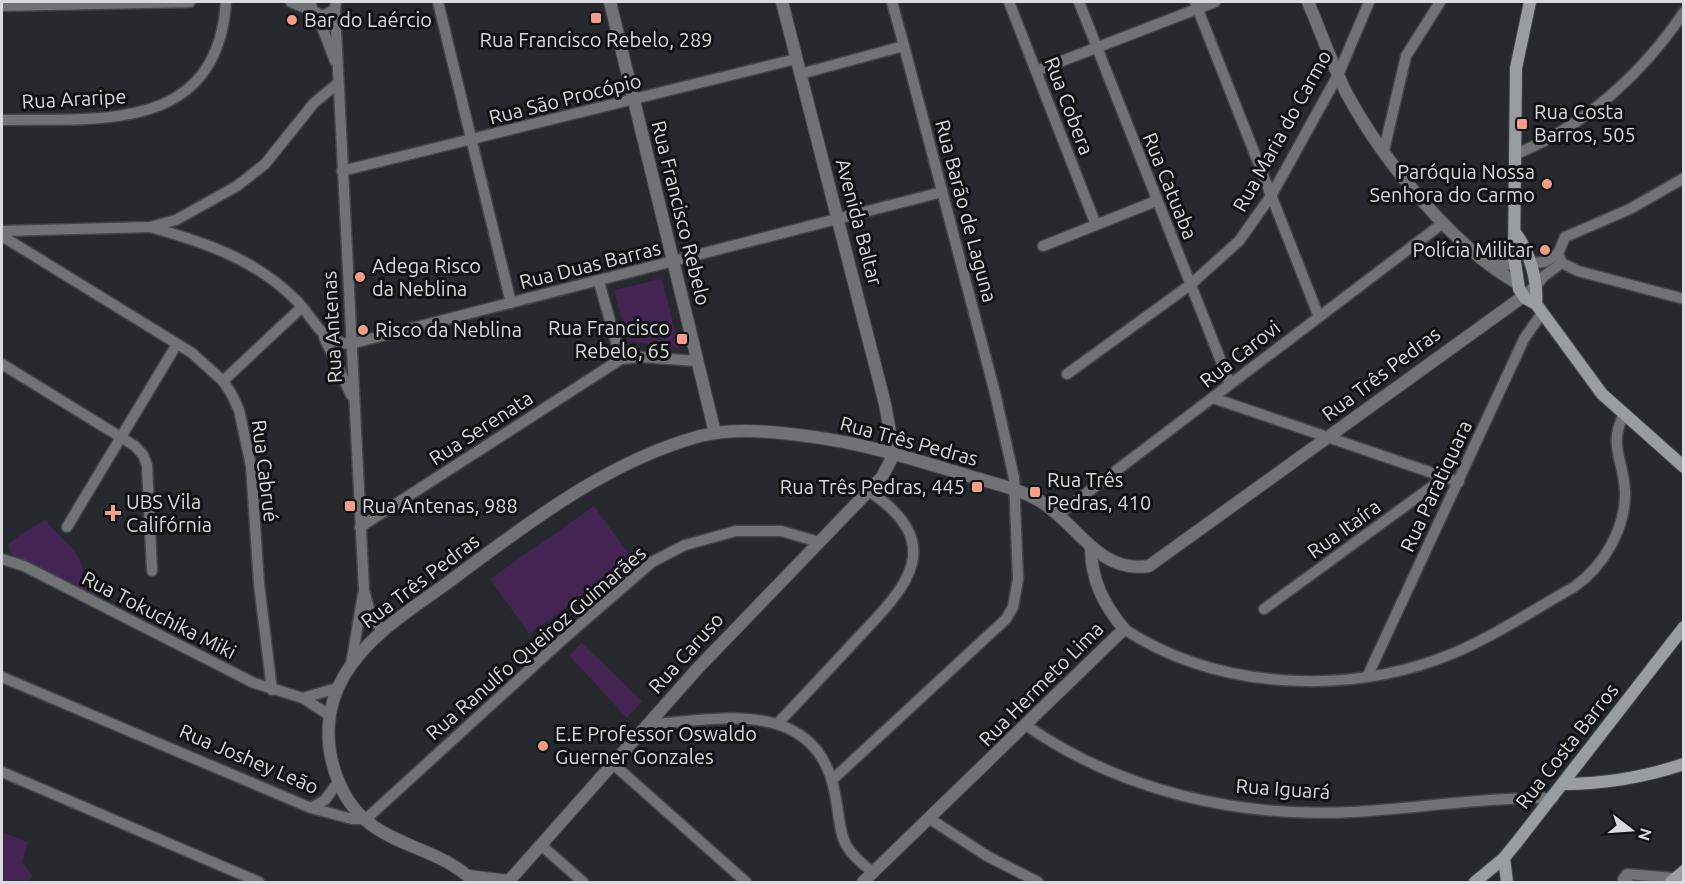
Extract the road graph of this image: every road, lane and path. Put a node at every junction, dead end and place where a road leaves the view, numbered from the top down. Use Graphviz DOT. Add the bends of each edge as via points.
graph roads {
  1 [pos="190,2"];
  2 [pos="226,2"];
  3 [pos="291,2"];
  4 [pos="438,2"];
  5 [pos="610,2"];
  6 [pos="782,2"];
  7 [pos="892,2"];
  8 [pos="1009,2"];
  9 [pos="1078,2"];
  10 [pos="1215,2"];
  11 [pos="1308,2"];
  12 [pos="1369,2"];
  13 [pos="1440,2"];
  14 [pos="1528,2"];
  15 [pos="337,4"];
  16 [pos="1196,5"];
  17 [pos="2,6"];
  18 [pos="313,9"];
  19 [pos="1683,12"];
  20 [pos="904,46"];
  21 [pos="1097,48"];
  22 [pos="796,59"];
  23 [pos="335,62"];
  24 [pos="1036,71"];
  25 [pos="800,74"];
  26 [pos="1338,75"];
  27 [pos="337,84"];
  28 [pos="633,101"];
  29 [pos="2,120"];
  30 [pos="473,141"];
  31 [pos="1384,150"];
  32 [pos="1516,154"];
  33 [pos="342,171"];
  34 [pos="1683,178"];
  35 [pos="942,192"];
  36 [pos="1270,196"];
  37 [pos="1156,201"];
  38 [pos="838,217"];
  39 [pos="1443,223"];
  40 [pos="1096,225"];
  41 [pos="150,227"];
  42 [pos="2,231"];
  43 [pos="1516,234"];
  44 [pos="2,236"];
  45 [pos="1043,246"];
  46 [pos="1560,259"];
  47 [pos="673,262"];
  48 [pos="1488,263"];
  49 [pos="1530,263"];
  50 [pos="1514,264"];
  51 [pos="599,282"];
  52 [pos="1190,285"];
  53 [pos="1535,287"];
  54 [pos="1520,289"];
  55 [pos="1683,299"];
  56 [pos="511,303"];
  57 [pos="302,307"];
  58 [pos="1539,309"];
  59 [pos="1319,317"];
  60 [pos="324,337"];
  61 [pos="177,344"];
  62 [pos="350,344"];
  63 [pos="621,359"];
  64 [pos="697,361"];
  65 [pos="2,364"];
  66 [pos="1067,374"];
  67 [pos="223,381"];
  68 [pos="1230,384"];
  69 [pos="1213,398"];
  70 [pos="354,401"];
  71 [pos="1624,414"];
  72 [pos="715,433"];
  73 [pos="120,436"];
  74 [pos="1328,438"];
  75 [pos="894,454"];
  76 [pos="1683,467"];
  77 [pos="1445,477"];
  78 [pos="1458,482"];
  79 [pos="1016,490"];
  80 [pos="869,491"];
  81 [pos="1059,514"];
  82 [pos="67,527"];
  83 [pos="360,527"];
  84 [pos="819,542"];
  85 [pos="1091,548"];
  86 [pos="2,559"];
  87 [pos="152,571"];
  88 [pos="364,590"];
  89 [pos="1264,609"];
  90 [pos="1683,627"];
  91 [pos="1124,629"];
  92 [pos="385,630"];
  93 [pos="351,665"];
  94 [pos="1367,677"];
  95 [pos="2,678"];
  96 [pos="337,688"];
  97 [pos="272,690"];
  98 [pos="303,698"];
  99 [pos="329,715"];
  100 [pos="778,723"];
  101 [pos="647,725"];
  102 [pos="1026,726"];
  103 [pos="612,762"];
  104 [pos="1683,764"];
  105 [pos="2,772"];
  106 [pos="832,780"];
  107 [pos="338,782"];
  108 [pos="1563,784"];
  109 [pos="1553,798"];
  110 [pos="311,808"];
  111 [pos="366,819"];
  112 [pos="930,819"];
  113 [pos="541,845"];
  114 [pos="1504,858"];
  115 [pos="873,872"];
  116 [pos="1676,877"];
  117 [pos="470,880"];
  118 [pos="259,882"];
  119 [pos="509,882"];
  120 [pos="584,882"];
  121 [pos="746,882"];
  122 [pos="863,882"];
  123 [pos="1038,882"];
  124 [pos="1474,882"];
  125 [pos="1507,882"];
  126 [pos="1628,882"];
  1 -- 17 [label="street"];
  2 -- 29 [label="street, Rua Araripe" via="210,60 196,80 169,103 145,112 106,118"];
  3 -- 18 [label="street"];
  4 -- 30 [label="street"];
  5 -- 28 [label="street, Rua Francisco Rebelo"];
  6 -- 22 [label="street, Avenida Baltar"];
  7 -- 20 [label="street, Rua Barão de Laguna"];
  8 -- 24 [label="street, Rua Cobera"];
  9 -- 21 [label="street, Rua Catuaba"];
  10 -- 16 [label="street"];
  11 -- 26 [label="street"];
  12 -- 26 [label="street, Rua Maria do Carmo"];
  13 -- 31 [label="street" via="1406,56"];
  14 -- 32 [label="main road" via="1516,68"];
  15 -- 18 [label="street" via="328,15"];
  15 -- 23 [label="street, Rua Antenas"];
  16 -- 21 [label="street"];
  16 -- 36 [label="street"];
  18 -- 23 [label="street, Rua Antenas"];
  19 -- 32 [label="street" via="1655,50 1605,100 1562,131"];
  20 -- 25 [label="street"];
  20 -- 35 [label="street, Rua Barão de Laguna"];
  21 -- 24 [label="street"];
  21 -- 37 [label="street, Rua Catuaba"];
  22 -- 25 [label="street, Avenida Baltar"];
  22 -- 28 [label="street, Rua São Procópio"];
  23 -- 27 [label="street, Rua Antenas"];
  24 -- 40 [label="street, Rua Cobera"];
  25 -- 38 [label="street, Avenida Baltar"];
  26 -- 31 [label="street"];
  26 -- 36 [label="street, Rua Maria do Carmo"];
  27 -- 33 [label="street, Rua Antenas"];
  27 -- 41 [label="street" via="314,104 265,164 237,186 199,209"];
  28 -- 30 [label="street, Rua São Procópio"];
  28 -- 47 [label="street, Rua Francisco Rebelo"];
  30 -- 33 [label="street, Rua São Procópio"];
  30 -- 56 [label="street"];
  31 -- 39 [label="street"];
  32 -- 43 [label="main road"];
  33 -- 62 [label="street, Rua Antenas"];
  34 -- 46 [label="street" via="1630,209 1562,241"];
  35 -- 38 [label="street, Rua Duas Barras"];
  35 -- 79 [label="street, Rua Barão de Laguna"];
  36 -- 52 [label="street, Rua Maria do Carmo" via="1239,241"];
  36 -- 59 [label="street"];
  37 -- 40 [label="street"];
  37 -- 52 [label="street, Rua Catuaba"];
  38 -- 47 [label="street, Rua Duas Barras"];
  38 -- 75 [label="street, Avenida Baltar"];
  39 -- 48 [label="street"];
  39 -- 59 [label="street, Rua Carovi"];
  40 -- 45 [label="street"];
  41 -- 42 [label="street"];
  41 -- 57 [label="street" via="230,253 278,284"];
  43 -- 49 [label="main road"];
  43 -- 50 [label="main road"];
  44 -- 61 [label="street, Rua Cabrué"];
  46 -- 49 [label="street"];
  46 -- 53 [label="street"];
  46 -- 55 [label="street" via="1578,272"];
  47 -- 51 [label="street, Rua Duas Barras"];
  47 -- 64 [label="street, Rua Francisco Rebelo"];
  48 -- 50 [label="street"];
  48 -- 54 [label="street"];
  49 -- 53 [label="main road"];
  50 -- 53 [label="main road" via="1524,270"];
  50 -- 54 [label="main road"];
  51 -- 56 [label="street, Rua Duas Barras"];
  51 -- 63 [label="street"];
  52 -- 66 [label="street, Rua Maria do Carmo"];
  52 -- 68 [label="street, Rua Catuaba"];
  53 -- 54 [label="street, Rua Três Pedras"];
  53 -- 58 [label="main road"];
  54 -- 58 [label="main road"];
  54 -- 74 [label="street, Rua Três Pedras"];
  56 -- 62 [label="street, Rua Duas Barras"];
  57 -- 60 [label="street"];
  57 -- 67 [label="street"];
  58 -- 71 [label="main road" via="1602,394"];
  58 -- 78 [label="street, Rua Paratiquara"];
  59 -- 68 [label="street, Rua Carovi"];
  60 -- 62 [label="street"];
  60 -- 70 [label="street"];
  61 -- 67 [label="street, Rua Cabrué"];
  61 -- 73 [label="street"];
  62 -- 70 [label="street, Rua Antenas"];
  63 -- 64 [label="street"];
  63 -- 83 [label="street, Rua Serenata"];
  64 -- 72 [label="street, Rua Francisco Rebelo"];
  65 -- 73 [label="street"];
  67 -- 97 [label="street, Rua Cabrué" via="240,410 248,445"];
  68 -- 69 [label="street, Rua Carovi"];
  69 -- 74 [label="street"];
  69 -- 81 [label="street, Rua Carovi"];
  70 -- 83 [label="street, Rua Antenas"];
  71 -- 76 [label="main road"];
  71 -- 94 [label="street, Rua Hermeto Lima" via="1615,435 1625,492 1622,512 1609,548 1587,578 1454,653"];
  72 -- 75 [label="street, Rua Três Pedras" via="815,437"];
  72 -- 92 [label="street, Rua Três Pedras" via="636,460 582,489"];
  73 -- 82 [label="street"];
  73 -- 87 [label="street" via="135,446 147,465"];
  74 -- 77 [label="street"];
  74 -- 85 [label="street, Rua Três Pedras" via="1149,566 1114,563"];
  75 -- 79 [label="street, Rua Três Pedras"];
  75 -- 80 [label="street, Rua Caruso"];
  77 -- 78 [label="street"];
  77 -- 89 [label="street, Rua Itaíra"];
  78 -- 94 [label="street, Rua Paratiquara"];
  79 -- 81 [label="street, Rua Três Pedras"];
  79 -- 106 [label="street, Rua Barão de Laguna" via="1017,592 1006,619"];
  80 -- 84 [label="street, Rua Caruso"];
  80 -- 100 [label="street" via="903,519 911,538 910,573 888,608"];
  81 -- 85 [label="street, Rua Três Pedras"];
  83 -- 88 [label="street, Rua Antenas"];
  84 -- 101 [label="street, Rua Caruso"];
  84 -- 111 [label="street, Rua Ranulfo Queiroz Guimarães" via="781,531 736,531 685,545 652,562"];
  85 -- 91 [label="street" via="1100,592"];
  86 -- 97 [label="street, Rua Tokuchika Miki" via="24,566"];
  88 -- 92 [label="street, Rua Antenas" via="372,620"];
  88 -- 93 [label="street, Rua Antenas"];
  90 -- 108 [label="main road, Rua Costa Barros"];
  91 -- 94 [label="street, Rua Hermeto Lima" via="1173,654 1220,670 1293,680"];
  91 -- 102 [label="street, Rua Hermeto Lima"];
  92 -- 93 [label="street, Rua Três Pedras"];
  93 -- 96 [label="street, Rua Três Pedras"];
  95 -- 110 [label="street, Rua Joshey Leão"];
  96 -- 98 [label="street"];
  96 -- 99 [label="street, Rua Três Pedras"];
  97 -- 98 [label="street, Rua Tokuchika Miki"];
  98 -- 99 [label="street, Rua Tokuchika Miki"];
  99 -- 107 [label="street, Rua Três Pedras" via="329,749"];
  100 -- 101 [label="street" via="751,718"];
  100 -- 106 [label="street" via="809,744"];
  101 -- 103 [label="street, Rua Caruso"];
  102 -- 109 [label="street, Rua Iguará" via="1066,750 1153,788 1218,804 1299,813"];
  102 -- 112 [label="street, Rua Hermeto Lima"];
  103 -- 113 [label="street, Rua Caruso"];
  103 -- 121 [label="street"];
  104 -- 108 [label="main road" via="1593,784"];
  105 -- 118 [label="street"];
  106 -- 115 [label="street" via="843,843"];
  107 -- 110 [label="street" via="325,800"];
  107 -- 111 [label="street, Rua Três Pedras"];
  108 -- 109 [label="main road, Rua Costa Barros"];
  109 -- 114 [label="main road, Rua Costa Barros"];
  110 -- 111 [label="street, Rua Joshey Leão"];
  111 -- 117 [label="street, Rua Joshey Leão" via="380,833 439,859"];
  112 -- 115 [label="street, Rua Hermeto Lima"];
  112 -- 123 [label="street" via="987,856"];
  113 -- 119 [label="street, Rua Caruso"];
  113 -- 120 [label="street"];
  114 -- 124 [label="main road, Rua Costa Barros"];
  114 -- 125 [label="main road"];
  115 -- 122 [label="street, Rua Hermeto Lima"];
  116 -- 126 [label="street" via="1627,874 1623,879"];
  117 -- 119 [label="street"];
}
